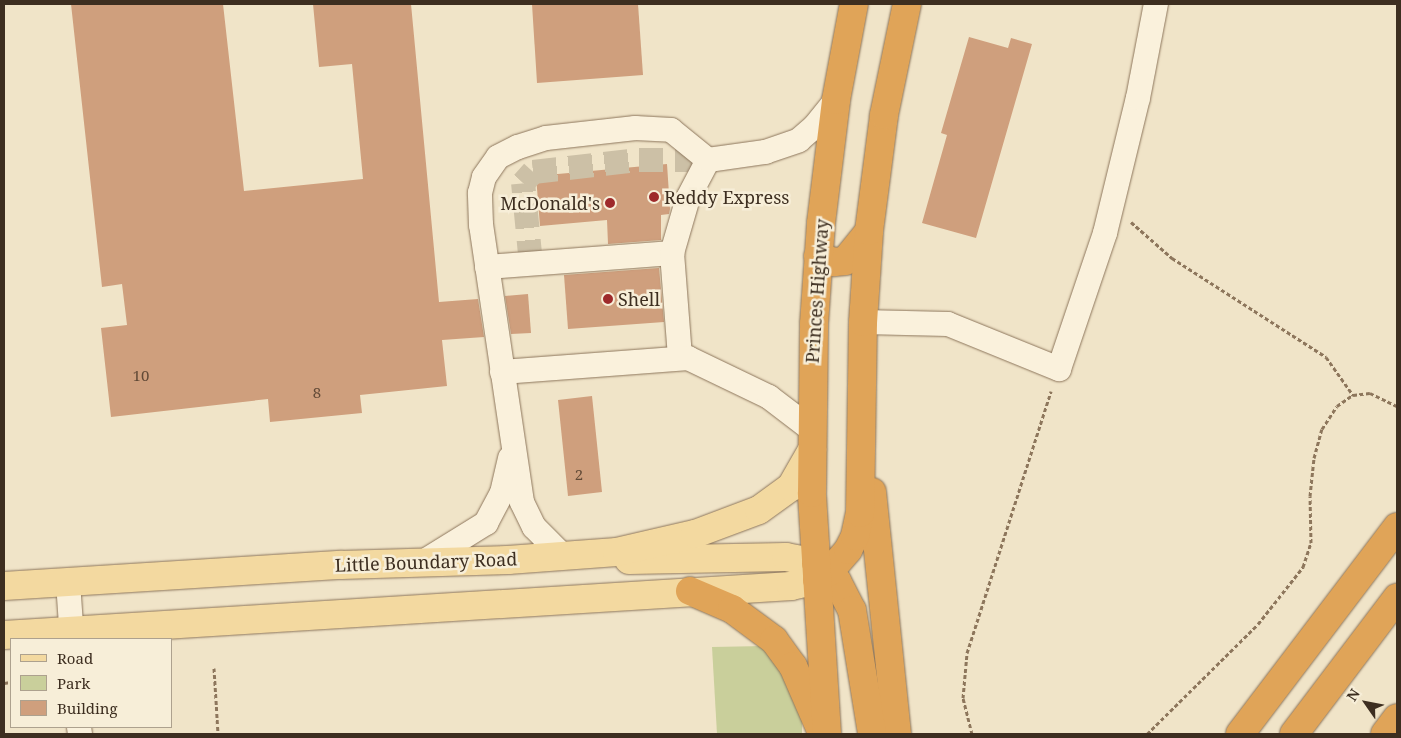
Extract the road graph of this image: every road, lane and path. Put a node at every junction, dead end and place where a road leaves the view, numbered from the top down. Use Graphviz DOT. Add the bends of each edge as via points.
graph roads {
  1 [pos="854,4"];
  2 [pos="907,4"];
  3 [pos="1156,4"];
  4 [pos="836,100"];
  5 [pos="708,160"];
  6 [pos="1112,203"];
  7 [pos="869,231"];
  8 [pos="672,253"];
  9 [pos="818,256"];
  10 [pos="487,267"];
  11 [pos="863,322"];
  12 [pos="680,357"];
  13 [pos="1059,369"];
  14 [pos="502,372"];
  15 [pos="1353,395"];
  16 [pos="1397,406"];
  17 [pos="861,414"];
  18 [pos="812,440"];
  19 [pos="513,444"];
  20 [pos="1397,527"];
  21 [pos="593,555"];
  22 [pos="564,556"];
  23 [pos="420,564"];
  24 [pos="821,571"];
  25 [pos="68,582"];
  26 [pos="4,586"];
  27 [pos="690,591"];
  28 [pos="1397,598"];
  29 [pos="4,635"];
  30 [pos="71,635"];
  31 [pos="214,668"];
  32 [pos="1397,718"];
  33 [pos="218,734"];
  34 [pos="825,734"];
  35 [pos="872,734"];
  36 [pos="897,734"];
  37 [pos="972,734"];
  38 [pos="1146,734"];
  39 [pos="1240,734"];
  40 [pos="1294,734"];
  41 [pos="1385,734"];
  1 -- 4 [label="highway, Princes Highway"];
  2 -- 7 [label="highway" via="885,107"];
  3 -- 6 [label="lane" via="1138,98"];
  4 -- 5 [label="lane" via="815,126 791,144 765,152"];
  4 -- 9 [label="highway, Princes Highway"];
  5 -- 8 [label="lane" via="688,198"];
  5 -- 10 [label="lane" via="671,130 635,128 546,138 518,147 498,157 484,177 480,193 481,225"];
  6 -- 13 [label="lane"];
  6 -- 15 [label="path" via="1172,258 1326,358"];
  7 -- 9 [label="highway" via="845,261 834,262"];
  7 -- 11 [label="highway"];
  8 -- 10 [label="lane"];
  8 -- 12 [label="lane"];
  9 -- 18 [label="highway, Princes Highway"];
  10 -- 14 [label="lane"];
  11 -- 13 [label="lane" via="948,324"];
  11 -- 17 [label="highway"];
  12 -- 14 [label="lane"];
  12 -- 18 [label="lane" via="712,367 752,388"];
  13 -- 37 [label="path" via="967,653 963,698"];
  14 -- 19 [label="lane"];
  15 -- 16 [label="path" via="1370,393"];
  15 -- 38 [label="path" via="1338,406 1322,429 1314,458 1311,543 1303,567 1258,624"];
  17 -- 24 [label="highway" via="861,500 857,530 846,553"];
  17 -- 36 [label="highway"];
  18 -- 21 [label="main road, Little Boundary Road" via="788,490 748,515 678,539"];
  18 -- 24 [label="highway, Princes Highway"];
  19 -- 22 [label="lane" via="527,515"];
  19 -- 23 [label="lane" via="506,483 486,523"];
  20 -- 39 [label="highway"];
  21 -- 22 [label="main road, Little Boundary Road"];
  21 -- 24 [label="main road" via="660,562 794,557"];
  22 -- 23 [label="main road, Little Boundary Road"];
  23 -- 25 [label="main road, Little Boundary Road" via="341,565"];
  24 -- 27 [label="main road" via="792,586"];
  24 -- 34 [label="highway, Princes Highway"];
  24 -- 35 [label="highway" via="852,610"];
  25 -- 26 [label="main road, Little Boundary Road"];
  25 -- 30 [label="lane"];
  27 -- 30 [label="main road"];
  27 -- 34 [label="highway" via="732,609 774,640 799,678"];
  28 -- 40 [label="highway"];
  29 -- 30 [label="main road"];
  31 -- 33 [label="path"];
  32 -- 41 [label="highway"];
}
